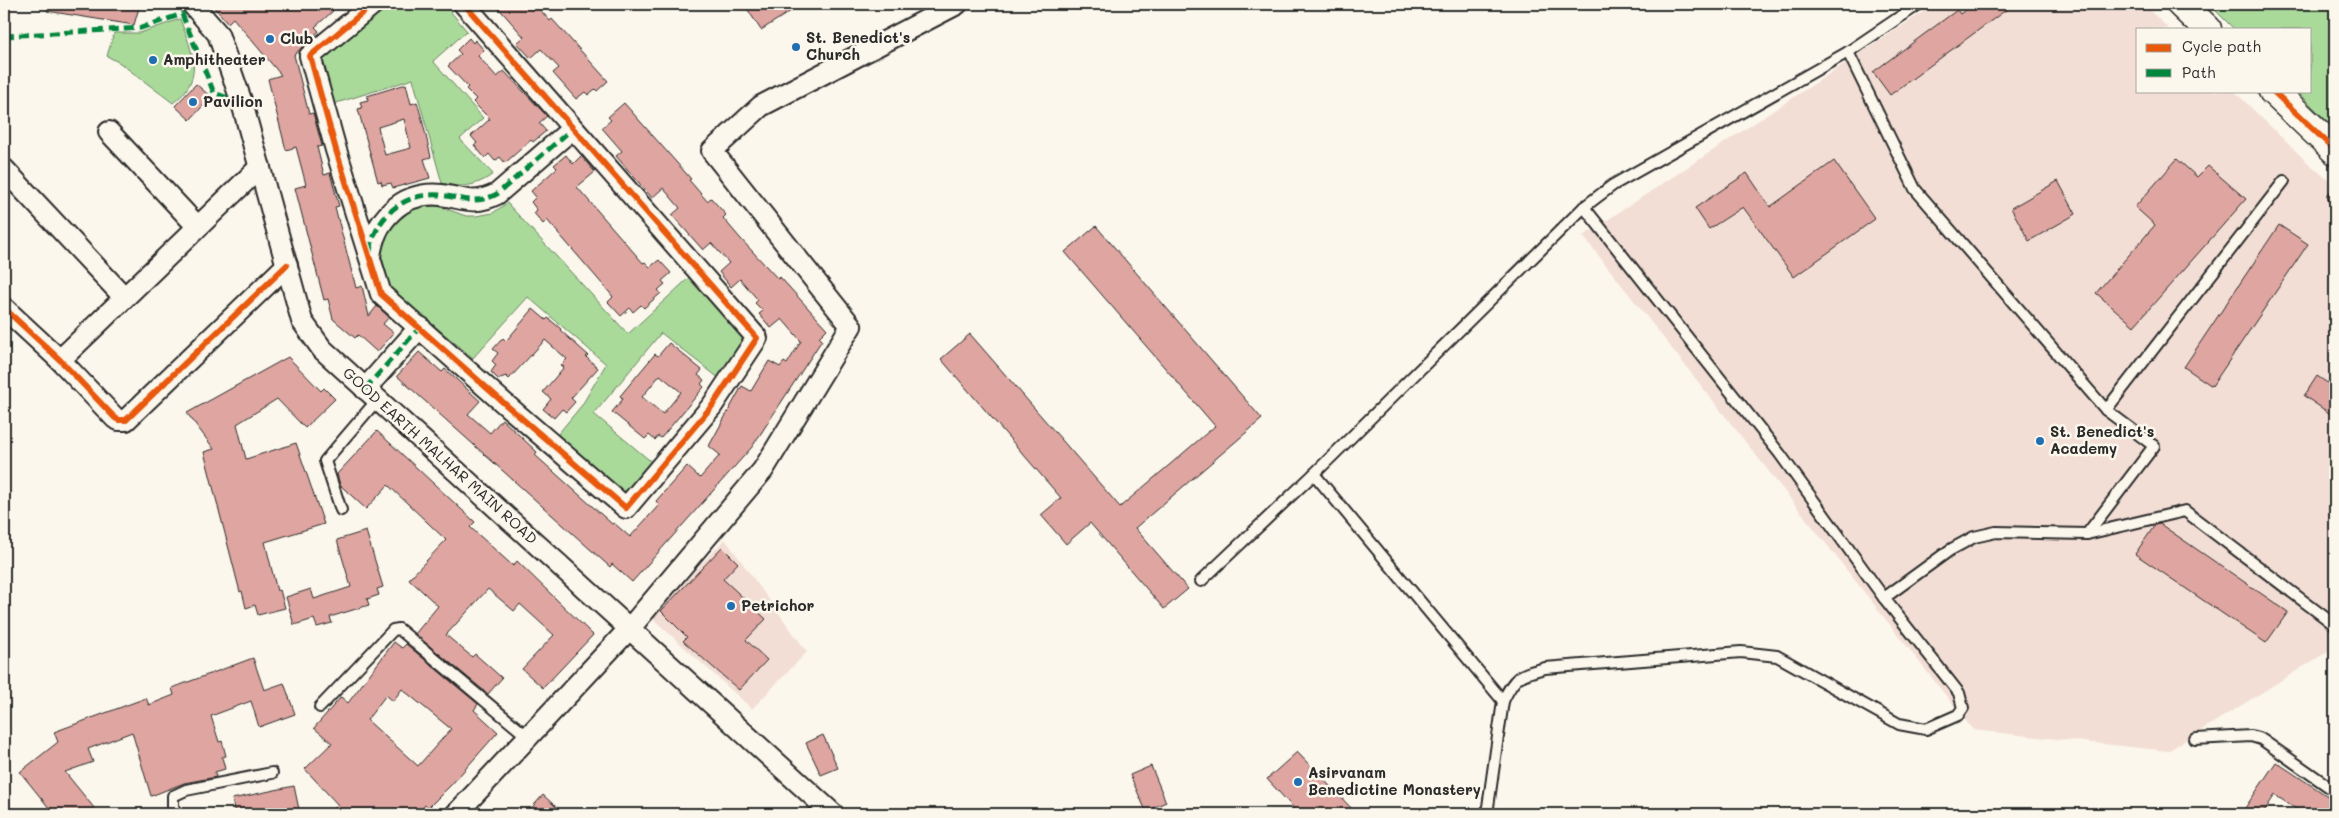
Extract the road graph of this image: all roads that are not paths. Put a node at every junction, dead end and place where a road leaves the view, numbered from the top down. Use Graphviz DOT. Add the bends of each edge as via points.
graph roads {
  1 [pos="192,4"];
  2 [pos="373,4"];
  3 [pos="464,4"];
  4 [pos="957,4"];
  5 [pos="1919,4"];
  6 [pos="2181,4"];
  7 [pos="2206,28"];
  8 [pos="1848,52"];
  9 [pos="2274,92"];
  10 [pos="572,129"];
  11 [pos="109,132"];
  12 [pos="2335,150"];
  13 [pos="260,167"];
  14 [pos="4,169"];
  15 [pos="2284,181"];
  16 [pos="1584,207"];
  17 [pos="197,226"];
  18 [pos="370,257"];
  19 [pos="287,265"];
  20 [pos="124,296"];
  21 [pos="4,308"];
  22 [pos="420,327"];
  23 [pos="60,360"];
  24 [pos="371,394"];
  25 [pos="2106,410"];
  26 [pos="1314,474"];
  27 [pos="341,510"];
  28 [pos="2087,534"];
  29 [pos="1201,581"];
  30 [pos="1884,598"];
  31 [pos="2335,625"];
  32 [pos="630,628"];
  33 [pos="1503,701"];
  34 [pos="320,707"];
  35 [pos="528,737"];
  36 [pos="2196,739"];
  37 [pos="272,773"];
  38 [pos="2335,791"];
  39 [pos="178,814"];
  40 [pos="456,814"];
  41 [pos="833,814"];
  42 [pos="1487,814"];
  1 -- 13 [label="street, GOOD EARTH MALHAR MAIN ROAD" via="218,34"];
  2 -- 18 [label="street" via="310,56"];
  3 -- 10 [label="street"];
  4 -- 32 [label="street" via="761,106 712,151 851,326 763,470"];
  5 -- 8 [label="lane"];
  6 -- 7 [label="street"];
  8 -- 16 [label="lane" via="1613,185"];
  8 -- 25 [label="lane" via="1914,189"];
  9 -- 12 [label="street"];
  10 -- 18 [label="street" via="489,198 471,201 430,195 405,201 394,208 377,230"];
  10 -- 22 [label="street" via="757,338 712,406 626,508"];
  11 -- 17 [label="street"];
  13 -- 17 [label="street"];
  13 -- 19 [label="street, GOOD EARTH MALHAR MAIN ROAD"];
  14 -- 20 [label="street"];
  15 -- 25 [label="lane"];
  16 -- 26 [label="lane"];
  16 -- 30 [label="lane" via="1780,454"];
  17 -- 20 [label="street"];
  18 -- 22 [label="street" via="381,294"];
  19 -- 23 [label="street" via="126,420 115,418"];
  19 -- 24 [label="street, GOOD EARTH MALHAR MAIN ROAD" via="302,321 322,350"];
  20 -- 23 [label="street"];
  21 -- 23 [label="street"];
  22 -- 24 [label="street"];
  24 -- 27 [label="lane" via="325,461"];
  24 -- 32 [label="street, GOOD EARTH MALHAR MAIN ROAD"];
  25 -- 28 [label="lane" via="2154,446"];
  26 -- 29 [label="lane"];
  26 -- 33 [label="lane"];
  28 -- 30 [label="lane" via="1996,532 1974,537 1950,550"];
  28 -- 31 [label="lane" via="2185,512"];
  30 -- 33 [label="lane" via="1959,692 1964,708 1958,715 1926,729 1899,724 1777,656 1741,652 1545,668 1521,674 1510,685"];
  32 -- 35 [label="street"];
  32 -- 41 [label="street, GOOD EARTH MALHAR MAIN ROAD"];
  33 -- 42 [label="lane"];
  34 -- 35 [label="lane" via="393,630 399,629"];
  35 -- 40 [label="street"];
  36 -- 38 [label="lane" via="2251,736 2261,739"];
  37 -- 39 [label="lane" via="186,790 173,796 173,807"];
}
